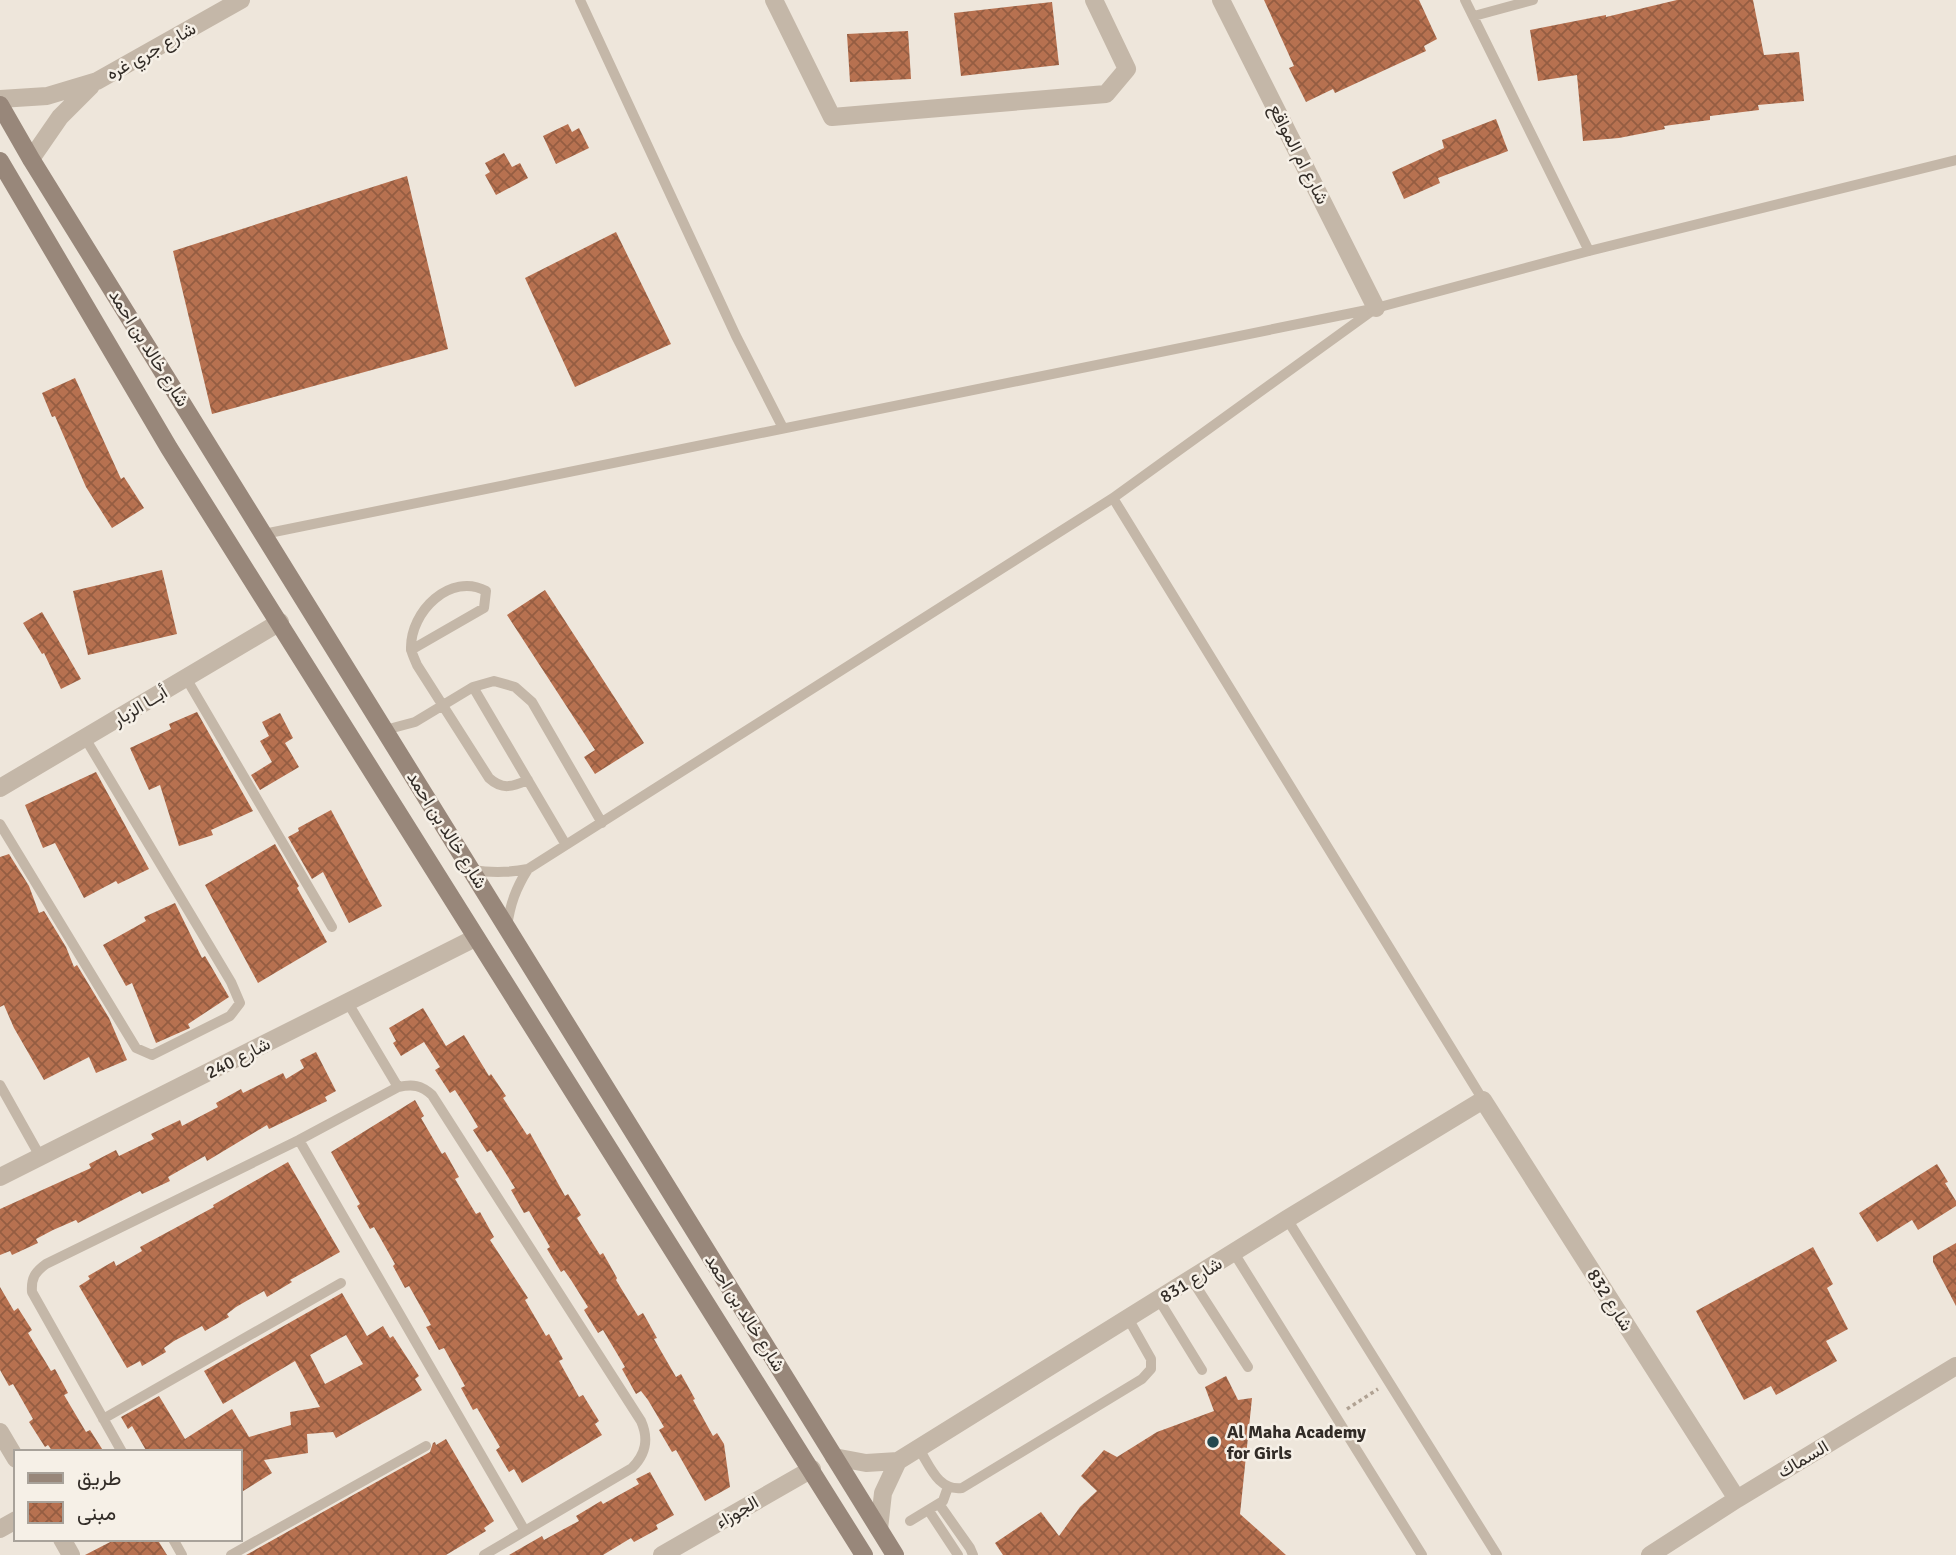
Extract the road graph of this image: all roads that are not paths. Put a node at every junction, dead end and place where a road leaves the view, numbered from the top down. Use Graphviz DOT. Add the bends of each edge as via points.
graph roads {
  1 [pos="241,0"];
  2 [pos="580,0"];
  3 [pos="774,0"];
  4 [pos="1094,0"];
  5 [pos="1221,0"];
  6 [pos="1465,0"];
  7 [pos="1533,0"];
  8 [pos="1474,16"];
  9 [pos="97,81"];
  10 [pos="0,99"];
  11 [pos="0,105"];
  12 [pos="31,159"];
  13 [pos="1956,160"];
  14 [pos="0,161"];
  15 [pos="1589,251"];
  16 [pos="1376,308"];
  17 [pos="783,428"];
  18 [pos="1113,498"];
  19 [pos="264,534"];
  20 [pos="279,622"];
  21 [pos="411,650"];
  22 [pos="186,678"];
  23 [pos="473,687"];
  24 [pos="444,705"];
  25 [pos="386,730"];
  26 [pos="85,738"];
  27 [pos="528,780"];
  28 [pos="0,788"];
  29 [pos="601,823"];
  30 [pos="0,824"];
  31 [pos="566,845"];
  32 [pos="472,869"];
  33 [pos="528,869"];
  34 [pos="332,927"];
  35 [pos="507,927"];
  36 [pos="475,938"];
  37 [pos="348,1003"];
  38 [pos="0,1085"];
  39 [pos="398,1087"];
  40 [pos="1483,1100"];
  41 [pos="299,1140"];
  42 [pos="41,1158"];
  43 [pos="0,1177"];
  44 [pos="1287,1219"];
  45 [pos="1234,1252"];
  46 [pos="1192,1280"];
  47 [pos="341,1283"];
  48 [pos="1159,1300"];
  49 [pos="1129,1320"];
  50 [pos="1956,1366"];
  51 [pos="1248,1367"];
  52 [pos="1202,1370"];
  53 [pos="103,1419"];
  54 [pos="0,1432"];
  55 [pos="426,1446"];
  56 [pos="919,1449"];
  57 [pos="121,1450"];
  58 [pos="14,1456"];
  59 [pos="834,1457"];
  60 [pos="898,1461"];
  61 [pos="811,1469"];
  62 [pos="948,1487"];
  63 [pos="1737,1499"];
  64 [pos="939,1504"];
  65 [pos="929,1511"];
  66 [pos="910,1521"];
  67 [pos="879,1529"];
  68 [pos="525,1531"];
  69 [pos="231,1555"];
  70 [pos="484,1555"];
  71 [pos="662,1555"];
  72 [pos="864,1555"];
  73 [pos="895,1555"];
  74 [pos="958,1555"];
  75 [pos="973,1555"];
  76 [pos="1422,1555"];
  77 [pos="1497,1555"];
  78 [pos="1650,1555"];
  1 -- 9 [label="street, شارع جري غره"];
  2 -- 17 [label="lane"];
  3 -- 4 [label="street" via="832,117 1106,94 1127,69"];
  5 -- 16 [label="street, شارع ام المواقع"];
  6 -- 8 [label="lane"];
  7 -- 8 [label="lane"];
  8 -- 15 [label="lane"];
  9 -- 10 [label="street, شارع جري غره" via="47,96"];
  9 -- 12 [label="street, شارع جري غره" via="60,117"];
  11 -- 12 [label="main road, شارع خالد بن احمد"];
  12 -- 19 [label="main road, شارع خالد بن احمد"];
  13 -- 15 [label="lane"];
  14 -- 20 [label="main road, شارع خالد بن احمد" via="169,448"];
  15 -- 16 [label="lane"];
  16 -- 17 [label="lane"];
  16 -- 18 [label="lane"];
  17 -- 19 [label="lane"];
  18 -- 29 [label="lane"];
  18 -- 40 [label="lane"];
  19 -- 25 [label="main road, شارع خالد بن احمد"];
  20 -- 22 [label="street, أبــا الزبار"];
  20 -- 36 [label="main road, شارع خالد بن احمد"];
  21 -- 21 [label="lane" via="484,608 486,592 474,585 453,588 435,598 422,613"];
  21 -- 24 [label="lane"];
  22 -- 26 [label="street, أبــا الزبار"];
  22 -- 34 [label="lane"];
  23 -- 24 [label="lane"];
  23 -- 27 [label="lane"];
  23 -- 29 [label="lane" via="494,681 515,687 531,702"];
  24 -- 25 [label="lane" via="415,722"];
  24 -- 27 [label="lane" via="496,785 505,788"];
  25 -- 32 [label="main road, شارع خالد بن احمد"];
  26 -- 28 [label="street, أبــا الزبار"];
  26 -- 30 [label="lane" via="231,982 240,1003 230,1016 152,1055 136,1048"];
  27 -- 31 [label="lane"];
  29 -- 31 [label="lane"];
  31 -- 33 [label="lane"];
  32 -- 33 [label="lane" via="509,873"];
  32 -- 35 [label="main road, شارع خالد بن احمد"];
  33 -- 35 [label="lane" via="516,887"];
  35 -- 59 [label="main road, شارع خالد بن احمد"];
  36 -- 37 [label="street, شارع 240"];
  36 -- 61 [label="main road, شارع خالد بن احمد"];
  37 -- 39 [label="lane"];
  37 -- 42 [label="street, شارع 240"];
  38 -- 42 [label="lane"];
  39 -- 41 [label="lane"];
  39 -- 68 [label="lane" via="422,1086 432,1095 645,1430 644,1451 632,1468"];
  40 -- 44 [label="street, شارع 831"];
  40 -- 63 [label="street, شارع 832"];
  41 -- 53 [label="lane" via="36,1272 32,1292"];
  41 -- 68 [label="lane"];
  42 -- 43 [label="street, شارع 240"];
  44 -- 45 [label="street, شارع 831"];
  44 -- 77 [label="lane"];
  45 -- 46 [label="street, شارع 831"];
  45 -- 76 [label="lane"];
  46 -- 48 [label="street, شارع 831"];
  46 -- 51 [label="lane"];
  47 -- 53 [label="lane"];
  48 -- 49 [label="street, شارع 831"];
  48 -- 52 [label="lane"];
  49 -- 56 [label="street, شارع 831"];
  49 -- 62 [label="lane" via="1152,1359 1148,1375 962,1488"];
  50 -- 63 [label="street, السماك"];
  53 -- 57 [label="lane"];
  54 -- 58 [label="street"];
  55 -- 69 [label="lane"];
  56 -- 60 [label="street, شارع 831"];
  56 -- 62 [label="lane"];
  59 -- 60 [label="street, شارع 831" via="866,1463"];
  59 -- 67 [label="main road, شارع خالد بن احمد"];
  60 -- 67 [label="street" via="883,1493"];
  61 -- 71 [label="street, الجوزاء"];
  61 -- 72 [label="main road, شارع خالد بن احمد"];
  62 -- 64 [label="lane"];
  63 -- 78 [label="street, السماك"];
  64 -- 65 [label="lane"];
  64 -- 75 [label="lane"];
  65 -- 66 [label="lane"];
  65 -- 74 [label="lane"];
  67 -- 73 [label="main road, شارع خالد بن احمد"];
  68 -- 70 [label="lane"];
}
